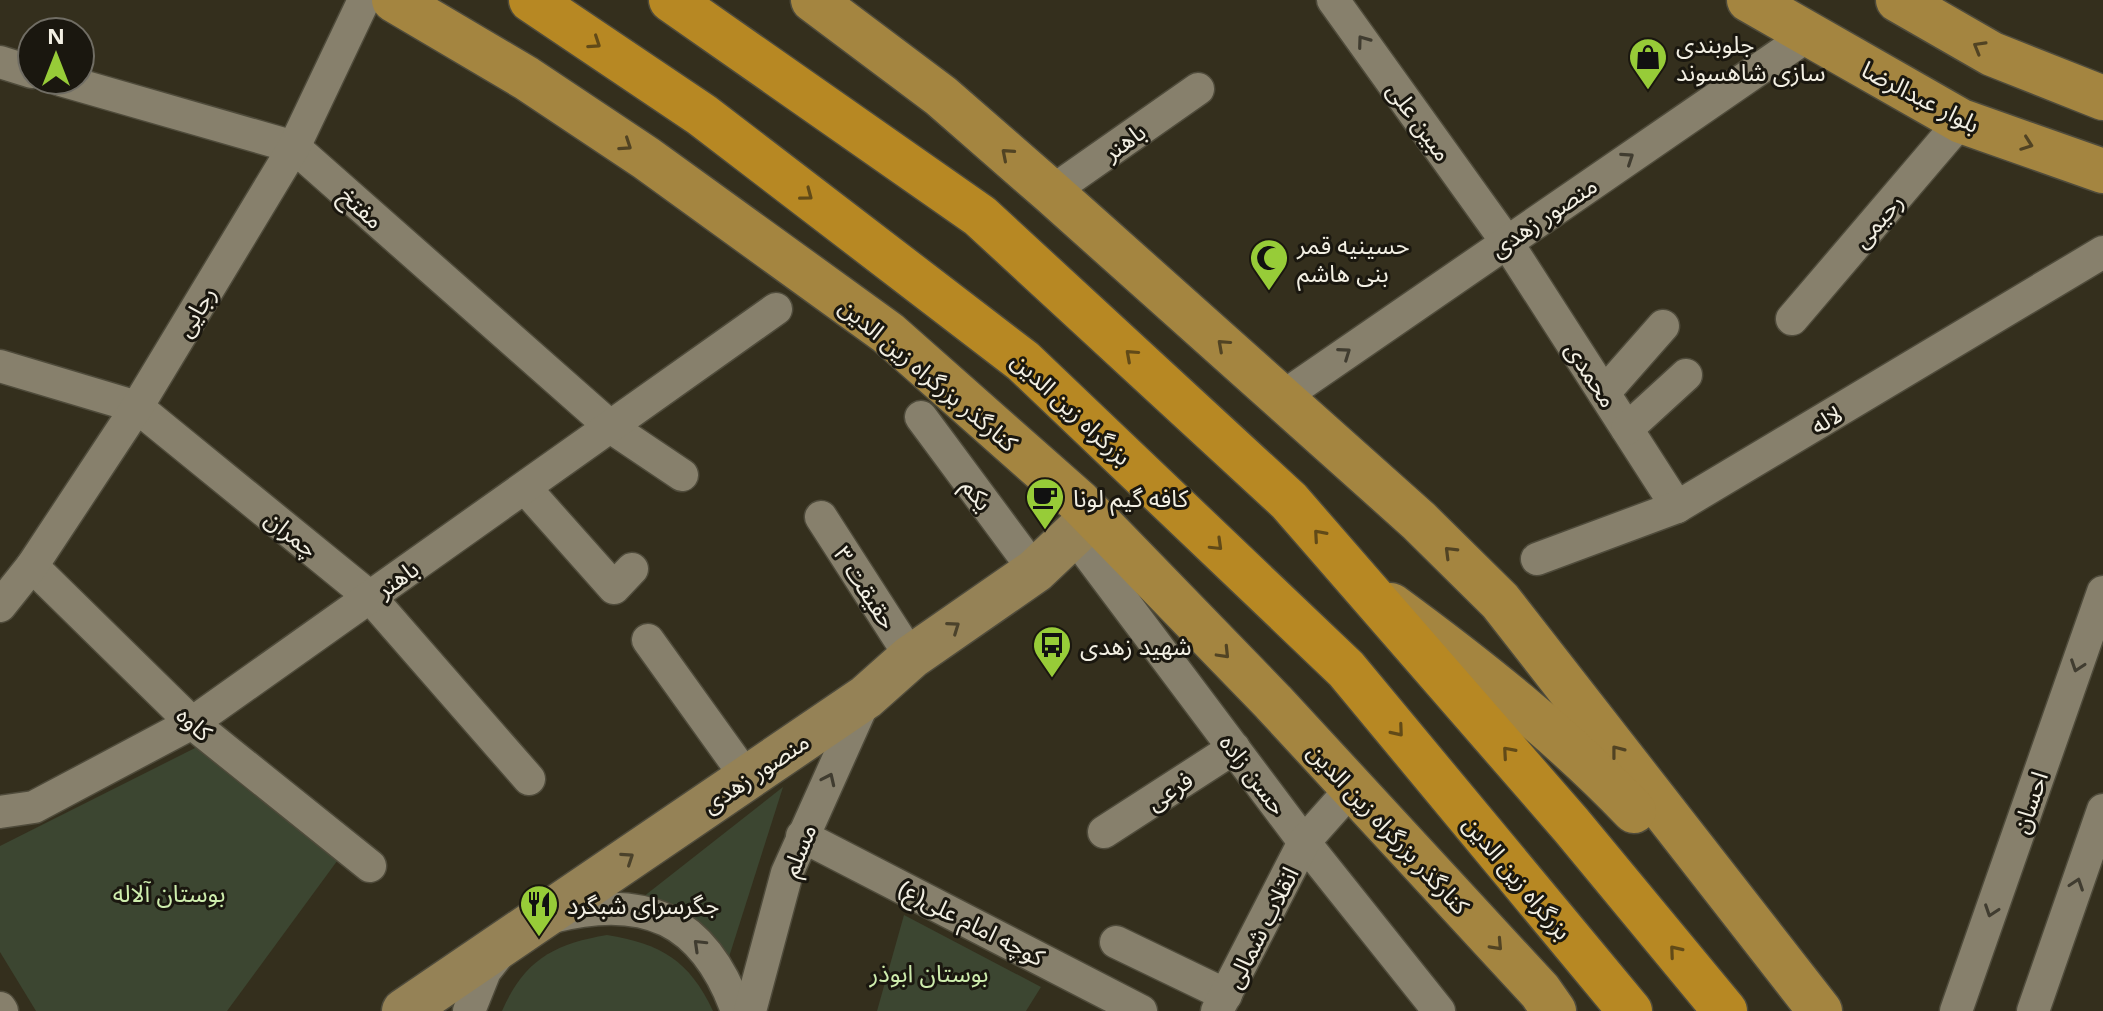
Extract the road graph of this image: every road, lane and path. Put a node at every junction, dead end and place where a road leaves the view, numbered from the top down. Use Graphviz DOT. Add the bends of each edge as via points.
graph roads {
  1 [pos="364,0"];
  2 [pos="394,0"];
  3 [pos="410,0"];
  4 [pos="531,0"];
  5 [pos="671,0"];
  6 [pos="813,0"];
  7 [pos="1333,0"];
  8 [pos="1749,0"];
  9 [pos="1898,0"];
  10 [pos="1807,36"];
  11 [pos="526,78"];
  12 [pos="1198,89"];
  13 [pos="96,90"];
  14 [pos="2103,98"];
  15 [pos="1961,121"];
  16 [pos="294,147"];
  17 [pos="2103,171"];
  18 [pos="1051,192"];
  19 [pos="1506,241"];
  20 [pos="2103,252"];
  21 [pos="776,309"];
  22 [pos="1792,319"];
  23 [pos="1663,326"];
  24 [pos="0,366"];
  25 [pos="1686,375"];
  26 [pos="1604,393"];
  27 [pos="1281,398"];
  28 [pos="137,407"];
  29 [pos="921,417"];
  30 [pos="612,428"];
  31 [pos="1627,429"];
  32 [pos="682,475"];
  33 [pos="525,488"];
  34 [pos="1677,507"];
  35 [pos="821,517"];
  36 [pos="1082,525"];
  37 [pos="1537,559"];
  38 [pos="32,566"];
  39 [pos="632,569"];
  40 [pos="1035,571"];
  41 [pos="1362,584"];
  42 [pos="2103,592"];
  43 [pos="4,596"];
  44 [pos="370,597"];
  45 [pos="648,640"];
  46 [pos="911,657"];
  47 [pos="866,697"];
  48 [pos="192,723"];
  49 [pos="1234,748"];
  50 [pos="747,778"];
  51 [pos="529,779"];
  52 [pos="1352,788"];
  53 [pos="2103,810"];
  54 [pos="0,812"];
  55 [pos="1104,832"];
  56 [pos="802,836"];
  57 [pos="1304,842"];
  58 [pos="370,866"];
  59 [pos="517,933"];
  60 [pos="1116,942"];
  61 [pos="1808,996"];
  62 [pos="1222,1003"];
  63 [pos="404,1011"];
  64 [pos="469,1011"];
  65 [pos="737,1011"];
  66 [pos="750,1011"];
  67 [pos="1141,1011"];
  68 [pos="1439,1011"];
  69 [pos="1554,1011"];
  70 [pos="1630,1011"];
  71 [pos="1725,1011"];
  72 [pos="1956,1011"];
  73 [pos="2033,1011"];
  1 -- 16 [label="street, رجایی"];
  2 -- 11 [label="main road, کنارگذر بزرگراه زین الدین"];
  3 -- 11 [label="main road"];
  4 -- 70 [label="highway, بزرگراه زین الدین, one-way" via="702,115 1023,361 1346,669"];
  41 -- 5 [label="highway, one-way" via="1289,501 980,216"];
  18 -- 6 [label="main road, one-way" via="941,96"];
  19 -- 7 [label="street, مبین علی, one-way"];
  8 -- 10 [label="main road, بلوار عبدالرضا"];
  14 -- 9 [label="main road, one-way" via="1992,54"];
  10 -- 15 [label="main road, بلوار عبدالرضا"];
  19 -- 10 [label="street, منصور زهدی, one-way"];
  11 -- 36 [label="main road, کنارگذر بزرگراه زین الدین, one-way" via="888,333"];
  12 -- 18 [label="street, باهنر"];
  13 -- 16 [label="street, مفتخ"];
  15 -- 17 [label="main road, بلوار عبدالرضا, one-way"];
  15 -- 22 [label="street, رحیمی"];
  16 -- 28 [label="street, رجایی"];
  16 -- 30 [label="street, مفتخ"];
  27 -- 18 [label="main road, one-way"];
  19 -- 26 [label="street, محمدی"];
  27 -- 19 [label="street, منصور زهدی, one-way"];
  20 -- 34 [label="street, لاله"];
  21 -- 30 [label="street, باهنر"];
  23 -- 26 [label="street"];
  24 -- 28 [label="street, چمران"];
  25 -- 31 [label="street"];
  26 -- 31 [label="street, محمدی"];
  61 -- 27 [label="main road, one-way" via="1500,601"];
  28 -- 38 [label="street, رجایی"];
  28 -- 44 [label="street, چمران"];
  29 -- 40 [label="street, یکم"];
  30 -- 32 [label="street, مفتخ"];
  30 -- 33 [label="street, باهنر"];
  31 -- 34 [label="street, محمدی"];
  33 -- 39 [label="street" via="614,588"];
  33 -- 44 [label="street, باهنر"];
  34 -- 37 [label="street, لاله"];
  35 -- 46 [label="street, حقیقت ۳"];
  36 -- 40 [label="main road, منصور زهدی"];
  36 -- 49 [label="street, حسن زاده"];
  36 -- 52 [label="main road, کنارگذر بزرگراه زین الدین, one-way"];
  38 -- 43 [label="street, رجایی"];
  38 -- 48 [label="street, کاوه"];
  46 -- 40 [label="main road, منصور زهدی, one-way"];
  41 -- 61 [label="main road" via="1476,667 1596,772"];
  71 -- 41 [label="highway, one-way"];
  42 -- 72 [label="street, احسان, one-way"];
  44 -- 48 [label="street, باهنر"];
  44 -- 51 [label="street, چمران"];
  45 -- 50 [label="street"];
  46 -- 47 [label="main road, منصور زهدی"];
  47 -- 50 [label="main road, منصور زهدی"];
  56 -- 47 [label="street, مسلم, one-way"];
  48 -- 54 [label="street, باهنر" via="34,807"];
  48 -- 58 [label="street, کاوه"];
  49 -- 55 [label="street, فرعی"];
  49 -- 57 [label="street, حسن زاده"];
  59 -- 50 [label="main road, منصور زهدی, one-way"];
  52 -- 57 [label="street, انقلاب شمالی"];
  52 -- 69 [label="main road, کنارگذر بزرگراه زین الدین, one-way"];
  73 -- 53 [label="street, one-way"];
  56 -- 66 [label="street, مسلم"];
  56 -- 67 [label="street, کوچه امام علی(ع)"];
  57 -- 62 [label="street, انقلاب شمالی"];
  57 -- 68 [label="street, حسن زاده"];
  59 -- 63 [label="main road, منصور زهدی"];
  59 -- 64 [label="street" via="485,971"];
  65 -- 59 [label="street, one-way" via="725,978 705,949 678,926 646,910 576,911"];
  60 -- 62 [label="street"];
}
